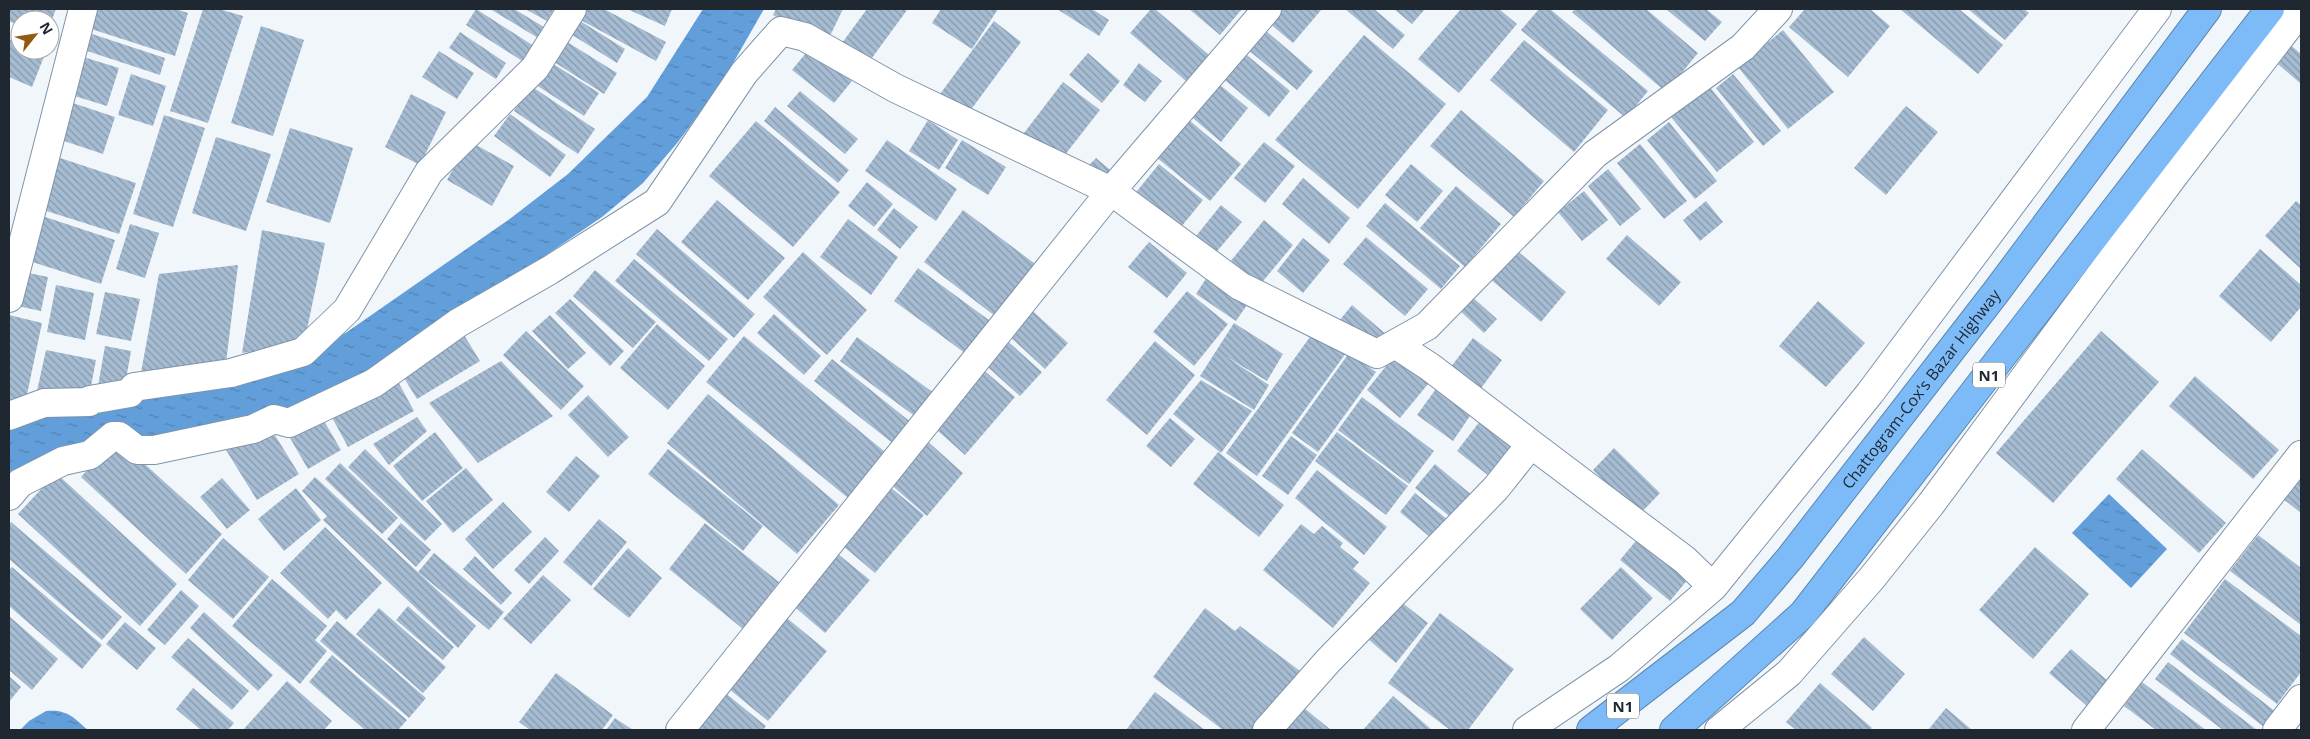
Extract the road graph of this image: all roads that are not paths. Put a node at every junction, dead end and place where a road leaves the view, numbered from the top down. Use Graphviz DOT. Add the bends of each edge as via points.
graph roads {
  1 [pos="83,9"];
  2 [pos="572,9"];
  3 [pos="1267,9"];
  4 [pos="1778,9"];
  5 [pos="2157,9"];
  6 [pos="2207,9"];
  7 [pos="2270,9"];
  8 [pos="2301,10"];
  9 [pos="1111,191"];
  10 [pos="9,298"];
  11 [pos="1395,344"];
  12 [pos="9,416"];
  13 [pos="1531,444"];
  14 [pos="2301,455"];
  15 [pos="9,496"];
  16 [pos="1714,587"];
  17 [pos="2301,699"];
  18 [pos="680,730"];
  19 [pos="1267,730"];
  20 [pos="1527,730"];
  21 [pos="1591,730"];
  22 [pos="1674,730"];
  23 [pos="1719,730"];
  24 [pos="2086,730"];
  25 [pos="2278,730"];
  1 -- 10 [label="street"];
  2 -- 12 [label="street" via="534,68 429,172 347,310 303,352 232,373 134,387 130,393 89,402 44,403"];
  3 -- 9 [label="street"];
  4 -- 11 [label="street" via="1743,47 1595,154 1427,326"];
  5 -- 16 [label="street" via="1870,394"];
  6 -- 21 [label="highway, Chattogram-Cox's Bazar Highway / N1" via="1996,292 1790,558 1742,613"];
  7 -- 22 [label="highway, N1" via="1804,614"];
  8 -- 23 [label="street" via="2172,178 1932,504 1789,673"];
  9 -- 11 [label="street" via="1240,286 1377,354"];
  9 -- 15 [label="street" via="894,88 805,37 781,31 744,73 657,202 550,270 458,323 374,383 289,423 274,419 253,429 154,450 137,450 119,436 113,436 90,455 63,461 20,483"];
  9 -- 18 [label="street"];
  11 -- 13 [label="street"];
  13 -- 16 [label="street" via="1685,560"];
  13 -- 19 [label="street" via="1496,488 1328,660"];
  14 -- 24 [label="street"];
  16 -- 20 [label="street" via="1619,668"];
  17 -- 25 [label="street"];
}
